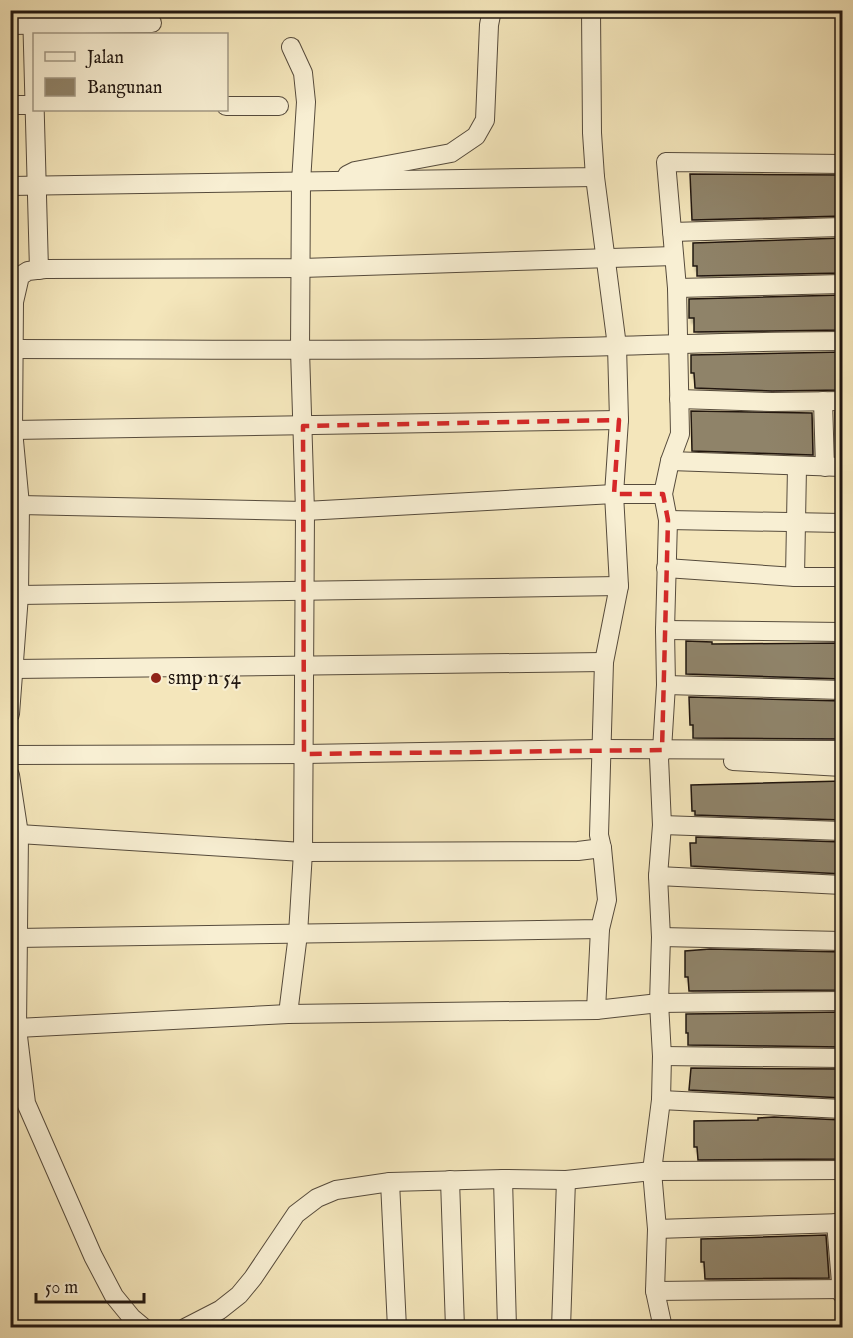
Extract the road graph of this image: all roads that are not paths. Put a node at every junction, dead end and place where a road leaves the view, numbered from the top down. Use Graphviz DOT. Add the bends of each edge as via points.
graph roads {
  1 [pos="492,10"];
  2 [pos="591,10"];
  3 [pos="32,18"];
  4 [pos="152,23"];
  5 [pos="10,25"];
  6 [pos="291,46"];
  7 [pos="33,62"];
  8 [pos="10,105"];
  9 [pos="33,105"];
  10 [pos="228,106"];
  11 [pos="279,106"];
  12 [pos="34,111"];
  13 [pos="843,164"];
  14 [pos="595,177"];
  15 [pos="301,182"];
  16 [pos="330,183"];
  17 [pos="10,186"];
  18 [pos="36,186"];
  19 [pos="843,226"];
  20 [pos="672,232"];
  21 [pos="674,256"];
  22 [pos="606,258"];
  23 [pos="302,268"];
  24 [pos="39,270"];
  25 [pos="843,284"];
  26 [pos="677,288"];
  27 [pos="843,341"];
  28 [pos="679,343"];
  29 [pos="617,346"];
  30 [pos="14,349"];
  31 [pos="300,350"];
  32 [pos="679,399"];
  33 [pos="823,401"];
  34 [pos="843,401"];
  35 [pos="619,420"];
  36 [pos="303,426"];
  37 [pos="13,430"];
  38 [pos="670,461"];
  39 [pos="797,467"];
  40 [pos="834,467"];
  41 [pos="614,494"];
  42 [pos="663,494"];
  43 [pos="15,506"];
  44 [pos="305,511"];
  45 [pos="668,520"];
  46 [pos="797,524"];
  47 [pos="843,524"];
  48 [pos="666,568"];
  49 [pos="795,577"];
  50 [pos="843,577"];
  51 [pos="619,586"];
  52 [pos="304,590"];
  53 [pos="19,595"];
  54 [pos="665,630"];
  55 [pos="843,632"];
  56 [pos="604,662"];
  57 [pos="304,666"];
  58 [pos="14,669"];
  59 [pos="666,685"];
  60 [pos="843,690"];
  61 [pos="10,714"];
  62 [pos="601,749"];
  63 [pos="843,750"];
  64 [pos="304,754"];
  65 [pos="661,754"];
  66 [pos="10,755"];
  67 [pos="843,767"];
  68 [pos="10,775"];
  69 [pos="662,825"];
  70 [pos="843,831"];
  71 [pos="19,834"];
  72 [pos="602,848"];
  73 [pos="303,852"];
  74 [pos="658,876"];
  75 [pos="843,885"];
  76 [pos="600,929"];
  77 [pos="298,934"];
  78 [pos="661,937"];
  79 [pos="17,938"];
  80 [pos="843,941"];
  81 [pos="843,1001"];
  82 [pos="659,1003"];
  83 [pos="596,1010"];
  84 [pos="288,1014"];
  85 [pos="17,1028"];
  86 [pos="662,1056"];
  87 [pos="843,1058"];
  88 [pos="661,1100"];
  89 [pos="843,1109"];
  90 [pos="843,1170"];
  91 [pos="652,1171"];
  92 [pos="503,1179"];
  93 [pos="450,1180"];
  94 [pos="566,1180"];
  95 [pos="390,1182"];
  96 [pos="839,1223"];
  97 [pos="657,1228"];
  98 [pos="842,1289"];
  99 [pos="655,1291"];
  100 [pos="843,1294"];
  101 [pos="555,1327"];
  102 [pos="144,1328"];
  103 [pos="186,1328"];
  104 [pos="398,1328"];
  105 [pos="455,1328"];
  106 [pos="507,1328"];
  107 [pos="663,1328"];
  1 -- 16 [label="street" via="485,120 476,136 451,153 355,171"];
  2 -- 14 [label="street"];
  3 -- 4 [label="street"];
  3 -- 5 [label="street"];
  3 -- 7 [label="street"];
  6 -- 15 [label="street" via="303,73 306,102"];
  8 -- 9 [label="street"];
  10 -- 11 [label="street"];
  12 -- 18 [label="street"];
  13 -- 20 [label="street" via="666,162"];
  14 -- 16 [label="street"];
  14 -- 22 [label="street"];
  15 -- 16 [label="street"];
  15 -- 18 [label="street"];
  15 -- 23 [label="street"];
  17 -- 18 [label="street"];
  18 -- 24 [label="street"];
  19 -- 20 [label="street"];
  20 -- 21 [label="street"];
  21 -- 22 [label="street"];
  21 -- 26 [label="street"];
  22 -- 23 [label="street"];
  22 -- 29 [label="street"];
  23 -- 24 [label="street"];
  23 -- 31 [label="street"];
  24 -- 30 [label="street" via="20,276 14,302"];
  25 -- 26 [label="street"];
  26 -- 28 [label="street"];
  27 -- 28 [label="street"];
  28 -- 29 [label="street"];
  28 -- 32 [label="street"];
  29 -- 31 [label="street"];
  29 -- 35 [label="street"];
  30 -- 31 [label="street"];
  30 -- 37 [label="street"];
  31 -- 36 [label="street"];
  32 -- 33 [label="street"];
  32 -- 38 [label="street" via="680,434"];
  33 -- 34 [label="street"];
  33 -- 40 [label="street"];
  35 -- 36 [label="street"];
  35 -- 41 [label="street"];
  36 -- 37 [label="street"];
  36 -- 44 [label="street"];
  37 -- 43 [label="street"];
  38 -- 39 [label="street"];
  38 -- 42 [label="street"];
  39 -- 40 [label="street"];
  39 -- 46 [label="street"];
  41 -- 42 [label="street"];
  41 -- 44 [label="street"];
  41 -- 51 [label="street"];
  42 -- 45 [label="street"];
  43 -- 44 [label="street"];
  43 -- 53 [label="street"];
  44 -- 52 [label="street"];
  45 -- 46 [label="street"];
  45 -- 48 [label="street"];
  46 -- 47 [label="street"];
  46 -- 49 [label="street"];
  48 -- 49 [label="street"];
  48 -- 54 [label="street"];
  49 -- 50 [label="street"];
  51 -- 52 [label="street"];
  51 -- 56 [label="street"];
  52 -- 53 [label="street"];
  52 -- 57 [label="street"];
  53 -- 58 [label="street"];
  54 -- 55 [label="street"];
  54 -- 59 [label="street"];
  56 -- 57 [label="street"];
  56 -- 62 [label="street"];
  57 -- 58 [label="street"];
  57 -- 64 [label="street"];
  58 -- 61 [label="street"];
  59 -- 60 [label="street"];
  59 -- 65 [label="street"];
  62 -- 64 [label="street"];
  62 -- 65 [label="street"];
  62 -- 72 [label="street"];
  63 -- 65 [label="street"];
  64 -- 66 [label="street"];
  64 -- 73 [label="street"];
  65 -- 67 [label="street"];
  65 -- 69 [label="street"];
  68 -- 71 [label="street"];
  69 -- 70 [label="street"];
  69 -- 74 [label="street"];
  71 -- 73 [label="street"];
  71 -- 79 [label="street"];
  72 -- 73 [label="street"];
  72 -- 76 [label="street" via="608,900"];
  73 -- 77 [label="street"];
  74 -- 75 [label="street"];
  74 -- 78 [label="street"];
  76 -- 77 [label="street"];
  76 -- 83 [label="street"];
  77 -- 79 [label="street"];
  77 -- 84 [label="street"];
  78 -- 80 [label="street"];
  78 -- 82 [label="street"];
  79 -- 85 [label="street"];
  81 -- 82 [label="street"];
  82 -- 83 [label="street"];
  82 -- 86 [label="street"];
  83 -- 84 [label="street"];
  84 -- 85 [label="street"];
  85 -- 102 [label="street" via="26,1103 93,1256 114,1296"];
  86 -- 87 [label="street"];
  86 -- 88 [label="street"];
  88 -- 89 [label="street"];
  88 -- 91 [label="street"];
  90 -- 91 [label="street"];
  91 -- 94 [label="street"];
  91 -- 97 [label="street"];
  92 -- 93 [label="street"];
  92 -- 94 [label="street"];
  92 -- 106 [label="street"];
  93 -- 95 [label="street"];
  93 -- 105 [label="street"];
  94 -- 101 [label="street"];
  95 -- 103 [label="street" via="336,1190 308,1203 239,1294 220,1310"];
  95 -- 104 [label="street"];
  96 -- 97 [label="street"];
  96 -- 98 [label="street"];
  97 -- 99 [label="street"];
  98 -- 99 [label="street"];
  98 -- 100 [label="street"];
  99 -- 107 [label="street"];
}
